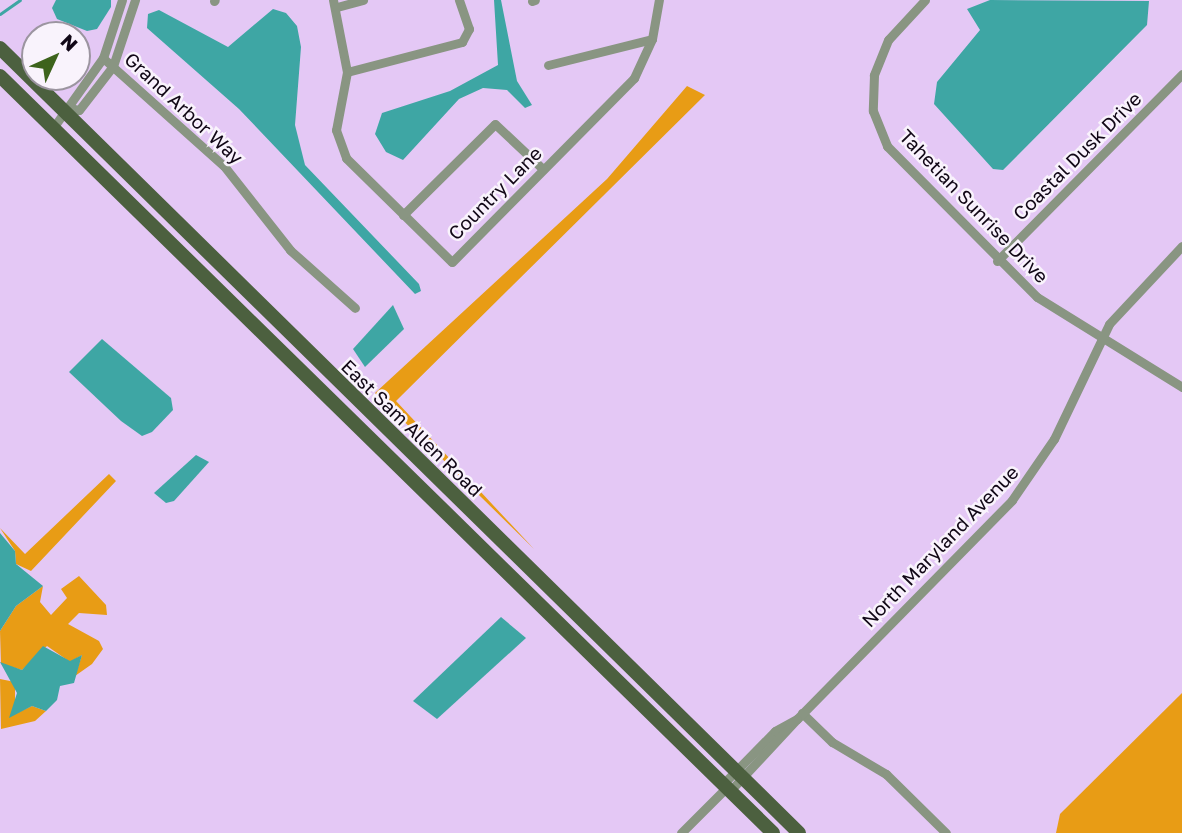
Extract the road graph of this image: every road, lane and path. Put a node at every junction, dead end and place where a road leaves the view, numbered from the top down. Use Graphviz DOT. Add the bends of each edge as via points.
graph roads {
  1 [pos="122,0"];
  2 [pos="135,0"];
  3 [pos="363,0"];
  4 [pos="460,0"];
  5 [pos="659,0"];
  6 [pos="926,0"];
  7 [pos="335,3"];
  8 [pos="123,17"];
  9 [pos="118,34"];
  10 [pos="652,39"];
  11 [pos="0,48"];
  12 [pos="103,58"];
  13 [pos="548,65"];
  14 [pos="113,66"];
  15 [pos="347,72"];
  16 [pos="91,74"];
  17 [pos="1182,74"];
  18 [pos="0,76"];
  19 [pos="91,82"];
  20 [pos="97,87"];
  21 [pos="77,91"];
  22 [pos="68,111"];
  23 [pos="52,128"];
  24 [pos="543,169"];
  25 [pos="403,215"];
  26 [pos="1182,246"];
  27 [pos="997,261"];
  28 [pos="355,308"];
  29 [pos="1101,338"];
  30 [pos="1182,387"];
  31 [pos="799,716"];
  32 [pos="740,774"];
  33 [pos="727,787"];
  34 [pos="681,833"];
  35 [pos="773,833"];
  36 [pos="799,833"];
  37 [pos="946,833"];
  1 -- 8 [label="street"];
  2 -- 8 [label="street"];
  3 -- 7 [label="street"];
  4 -- 15 [label="street" via="469,29 462,42"];
  5 -- 10 [label="street, Country Lane"];
  6 -- 27 [label="street, Tahetian Sunrise Drive" via="896,29 879,58 873,111 892,152"];
  7 -- 15 [label="street, Country Lane"];
  8 -- 9 [label="street"];
  9 -- 12 [label="street"];
  9 -- 14 [label="street"];
  10 -- 13 [label="street"];
  10 -- 24 [label="street, Country Lane" via="634,78"];
  11 -- 22 [label="main road, East Sam Allen Road"];
  12 -- 14 [label="street, Grand Arbor Way"];
  12 -- 16 [label="street"];
  14 -- 20 [label="street"];
  14 -- 28 [label="street, Grand Arbor Way" via="176,129 224,166 290,250"];
  15 -- 25 [label="street, Country Lane" via="336,131 346,158"];
  17 -- 27 [label="street, Coastal Dusk Drive"];
  18 -- 23 [label="main road"];
  19 -- 20 [label="street"];
  20 -- 22 [label="street" via="79,110"];
  21 -- 22 [label="street"];
  22 -- 23 [label="street"];
  22 -- 32 [label="main road, East Sam Allen Road"];
  23 -- 33 [label="main road"];
  24 -- 25 [label="street" via="495,124"];
  24 -- 25 [label="street, Country Lane" via="452,262"];
  26 -- 29 [label="street, North Maryland Avenue" via="1126,302"];
  27 -- 29 [label="street, Tahetian Sunrise Drive" via="1037,297"];
  29 -- 30 [label="street, Tahetian Sunrise Drive"];
  29 -- 31 [label="street, North Maryland Avenue" via="1030,479"];
  31 -- 32 [label="street, North Maryland Avenue" via="775,731"];
  31 -- 37 [label="street" via="832,742 887,774"];
  32 -- 33 [label="street, North Maryland Avenue"];
  32 -- 36 [label="main road, East Sam Allen Road"];
  33 -- 34 [label="street, North Maryland Avenue"];
  33 -- 35 [label="main road"];
}
